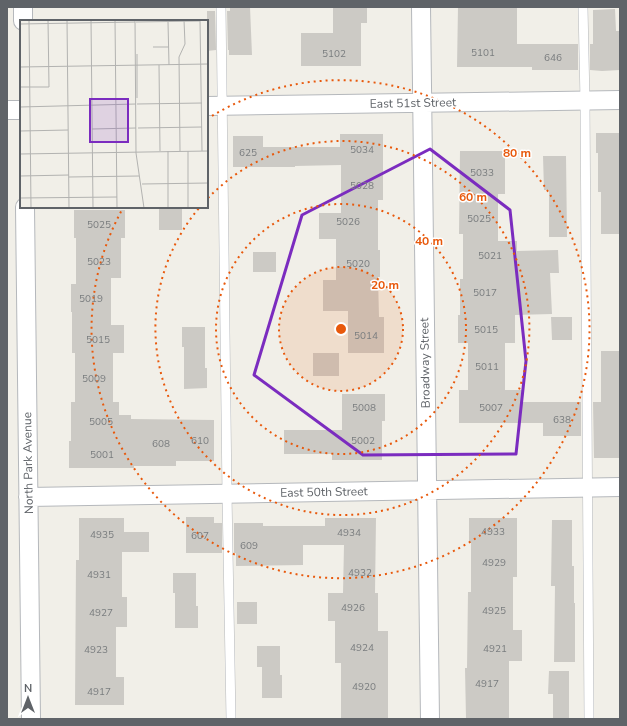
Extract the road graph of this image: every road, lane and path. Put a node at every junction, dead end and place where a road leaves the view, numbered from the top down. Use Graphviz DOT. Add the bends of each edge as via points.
graph roads {
  1 [pos="23,7"];
  2 [pos="221,7"];
  3 [pos="421,7"];
  4 [pos="583,7"];
  5 [pos="23,20"];
  6 [pos="620,100"];
  7 [pos="585,101"];
  8 [pos="422,103"];
  9 [pos="214,106"];
  10 [pos="7,110"];
  11 [pos="20,110"];
  12 [pos="25,208"];
  13 [pos="620,487"];
  14 [pos="588,488"];
  15 [pos="427,490"];
  16 [pos="227,494"];
  17 [pos="28,498"];
  18 [pos="31,719"];
  19 [pos="231,719"];
  20 [pos="430,719"];
  21 [pos="589,719"];
  1 -- 5 [label="street"];
  2 -- 9 [label="lane"];
  3 -- 8 [label="street, Broadway Street"];
  4 -- 7 [label="lane"];
  6 -- 7 [label="street, East 51st Street"];
  7 -- 8 [label="street, East 51st Street"];
  7 -- 14 [label="lane"];
  8 -- 9 [label="street, East 51st Street"];
  8 -- 15 [label="street, Broadway Street"];
  9 -- 16 [label="lane" via="225,287"];
  10 -- 11 [label="street"];
  12 -- 17 [label="street, North Park Avenue"];
  13 -- 14 [label="street, East 50th Street"];
  14 -- 15 [label="street, East 50th Street"];
  14 -- 21 [label="lane"];
  15 -- 16 [label="street, East 50th Street"];
  15 -- 20 [label="street, Broadway Street"];
  16 -- 17 [label="street, East 50th Street"];
  16 -- 19 [label="lane"];
  17 -- 18 [label="street, North Park Avenue"];
}
